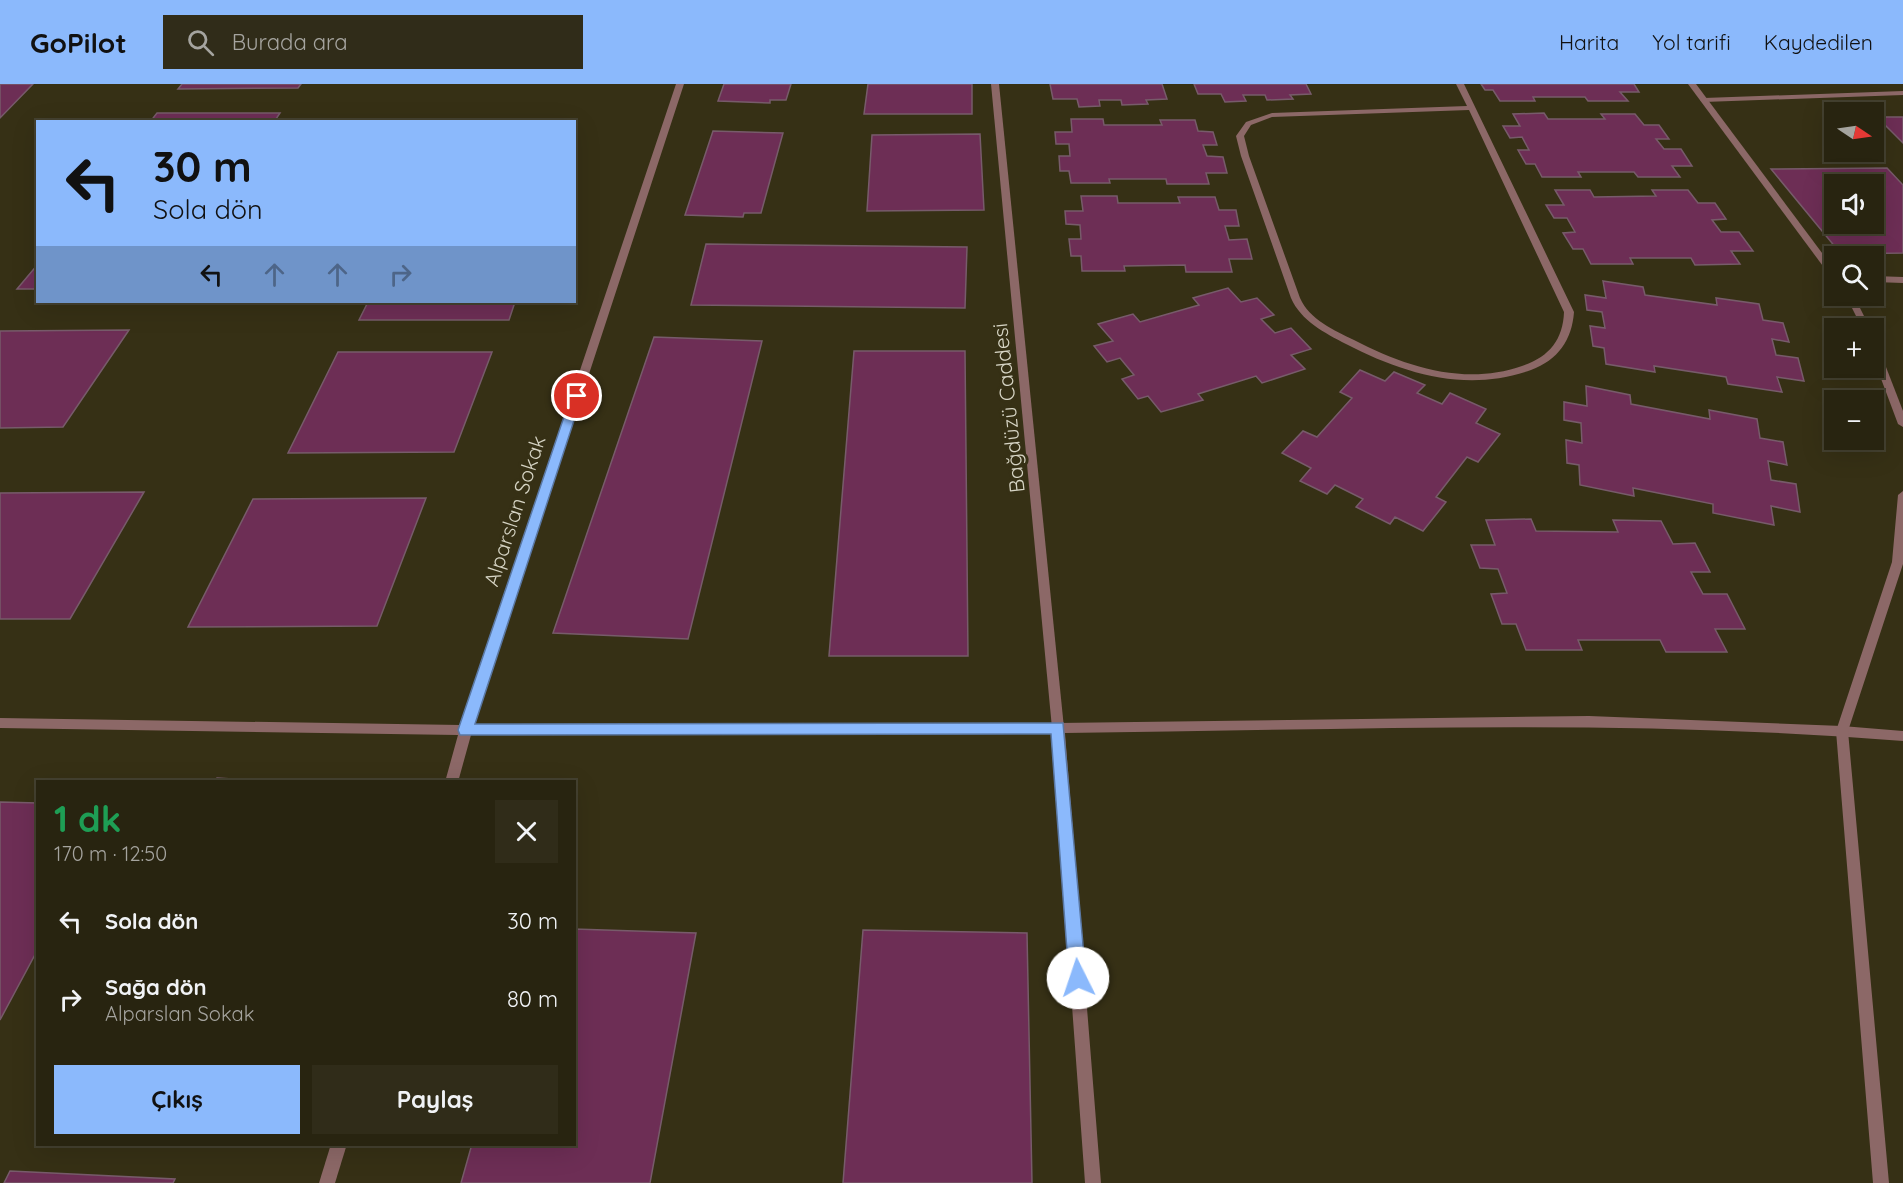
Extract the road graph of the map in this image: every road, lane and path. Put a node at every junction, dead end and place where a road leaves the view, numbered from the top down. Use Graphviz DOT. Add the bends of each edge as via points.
graph roads {
  1 [pos="680,84"];
  2 [pos="995,84"];
  3 [pos="1460,84"];
  4 [pos="1692,84"];
  5 [pos="1903,93"];
  6 [pos="1704,100"];
  7 [pos="1472,108"];
  8 [pos="1824,262"];
  9 [pos="1884,279"];
  10 [pos="1903,280"];
  11 [pos="1884,375"];
  12 [pos="1903,424"];
  13 [pos="1903,495"];
  14 [pos="0,723"];
  15 [pos="1058,728"];
  16 [pos="466,730"];
  17 [pos="1842,731"];
  18 [pos="1903,736"];
  19 [pos="452,780"];
  20 [pos="338,1146"];
  21 [pos="327,1183"];
  22 [pos="1094,1183"];
  23 [pos="1881,1183"];
  1 -- 16 [label="street, Alparslan Sokak"];
  2 -- 15 [label="street, Bağdüzü Caddesi"];
  3 -- 7 [label="street"];
  4 -- 6 [label="street"];
  5 -- 6 [label="street"];
  6 -- 8 [label="street"];
  7 -- 7 [label="street" via="1569,312 1569,326 1556,351 1525,369 1505,375 1458,377 1409,369 1385,360 1302,311 1239,136 1250,122 1272,115"];
  9 -- 10 [label="street"];
  11 -- 12 [label="street"];
  13 -- 17 [label="street" via="1898,562"];
  14 -- 16 [label="street"];
  15 -- 16 [label="street"];
  15 -- 17 [label="street" via="1589,721"];
  15 -- 22 [label="street, Bağdüzü Caddesi"];
  16 -- 19 [label="street, Alparslan Sokak"];
  17 -- 18 [label="street"];
  17 -- 23 [label="street"];
  20 -- 21 [label="street"];
}
